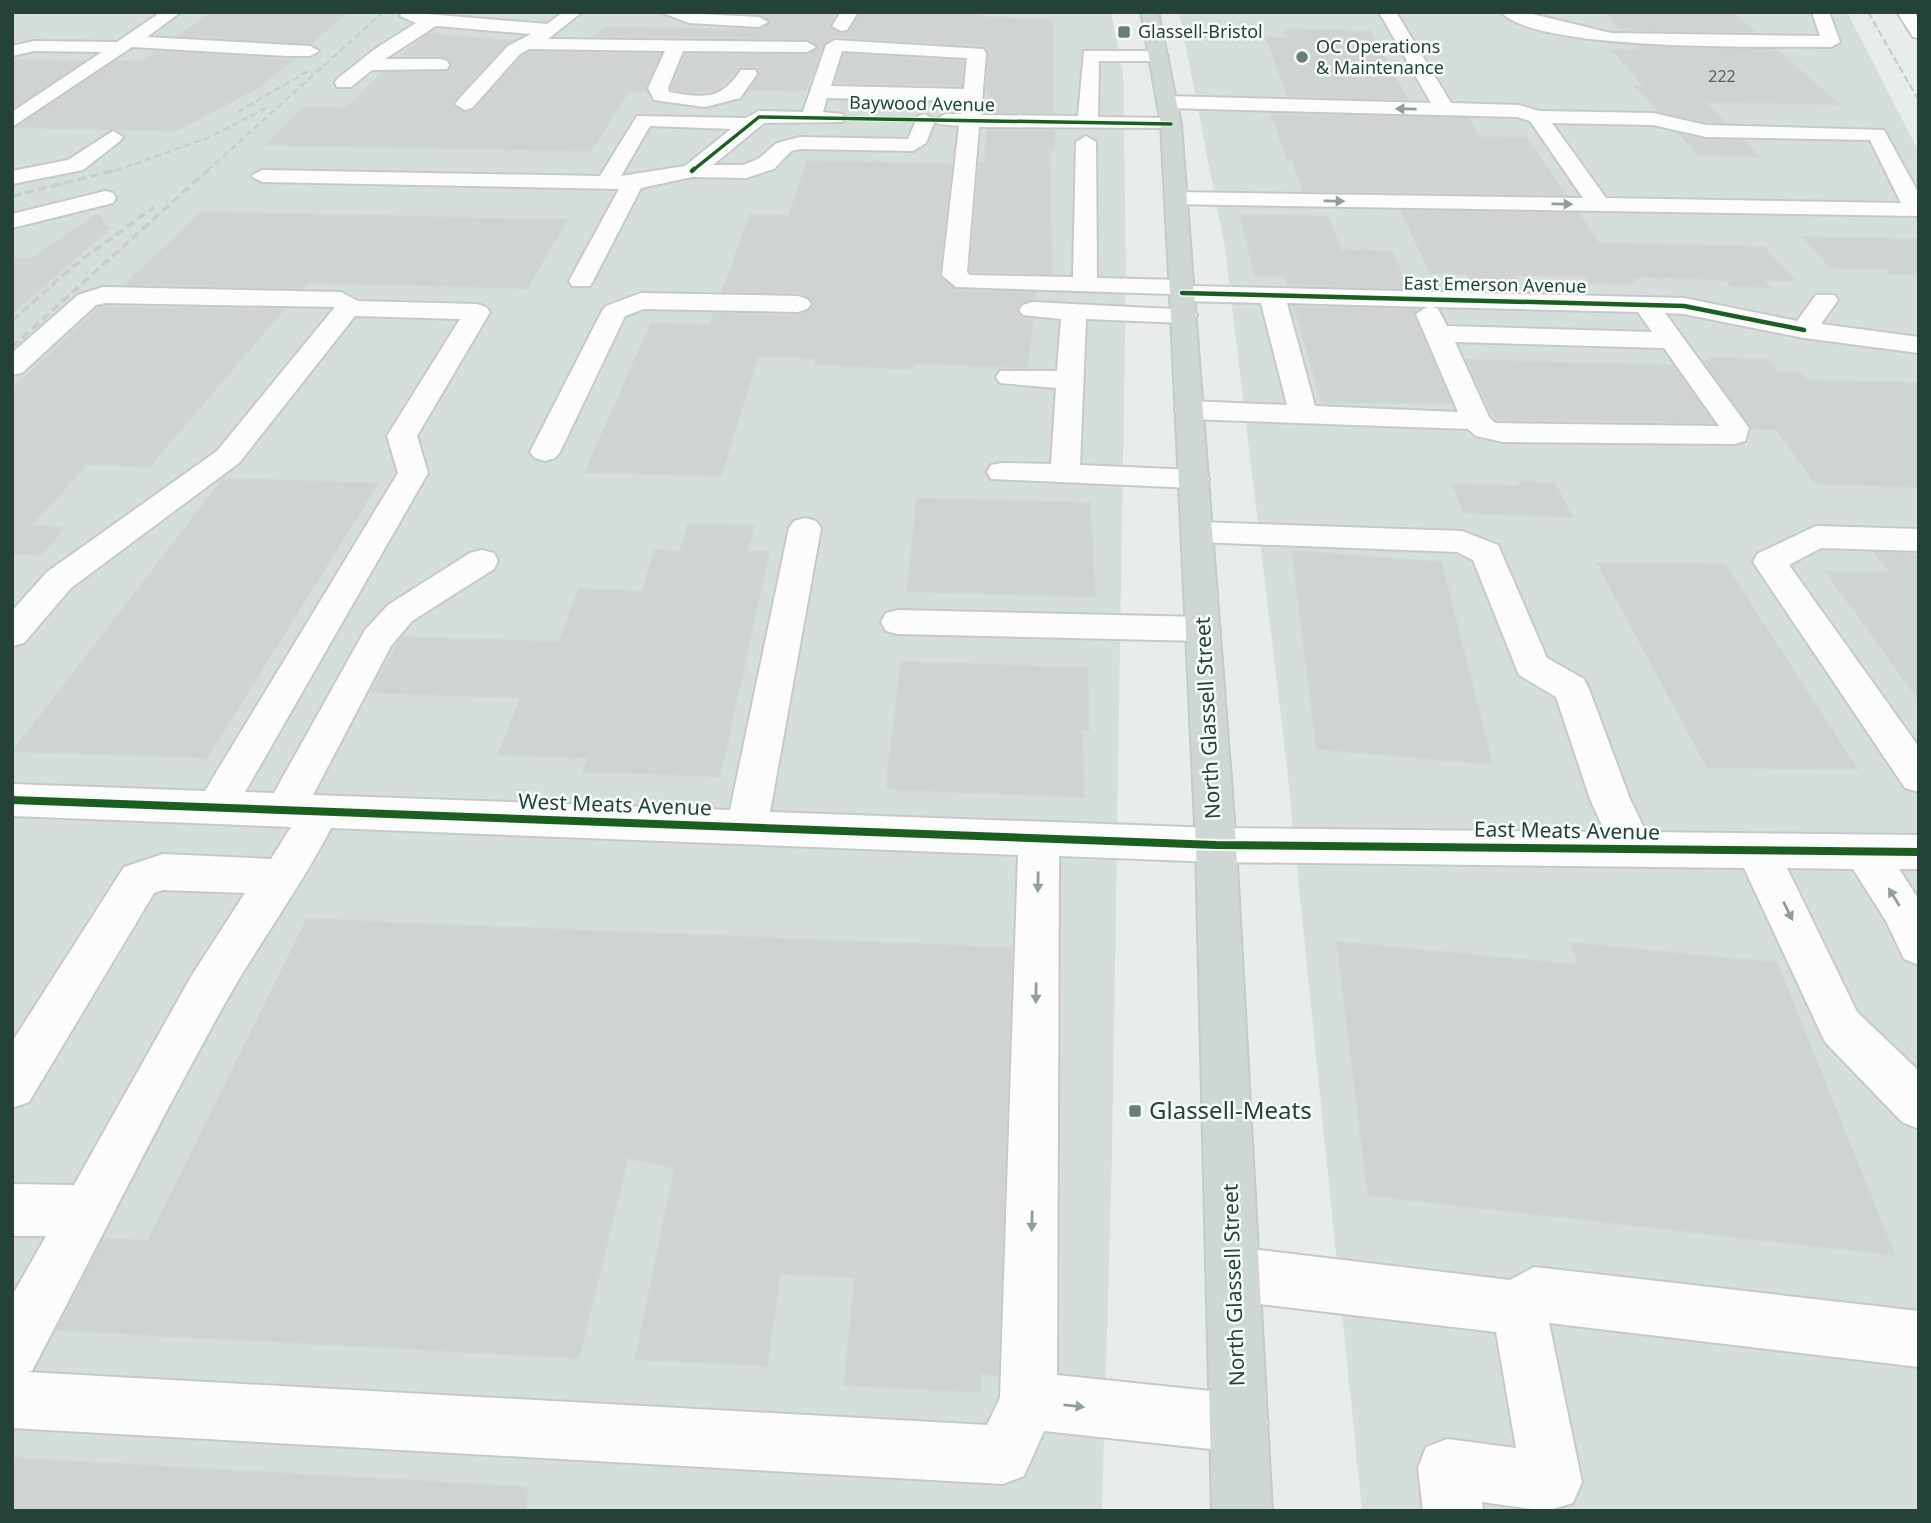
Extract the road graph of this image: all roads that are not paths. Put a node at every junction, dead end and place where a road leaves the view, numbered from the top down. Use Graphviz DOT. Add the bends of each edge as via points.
graph roads {
  1 [pos="173,12"];
  2 [pos="412,12"];
  3 [pos="574,12"];
  4 [pos="668,12"];
  5 [pos="1149,12"];
  6 [pos="1387,12"];
  7 [pos="1820,12"];
  8 [pos="1905,12"];
  9 [pos="1517,15"];
  10 [pos="432,21"];
  11 [pos="772,22"];
  12 [pos="551,30"];
  13 [pos="1919,33"];
  14 [pos="126,44"];
  15 [pos="525,44"];
  16 [pos="676,45"];
  17 [pos="807,47"];
  18 [pos="12,51"];
  19 [pos="310,51"];
  20 [pos="1159,56"];
  21 [pos="368,64"];
  22 [pos="440,65"];
  23 [pos="748,74"];
  24 [pos="344,83"];
  25 [pos="819,92"];
  26 [pos="972,95"];
  27 [pos="730,96"];
  28 [pos="465,104"];
  29 [pos="1445,110"];
  30 [pos="1169,113"];
  31 [pos="1537,117"];
  32 [pos="811,118"];
  33 [pos="755,120"];
  34 [pos="925,120"];
  35 [pos="12,121"];
  36 [pos="970,121"];
  37 [pos="1087,132"];
  38 [pos="113,137"];
  39 [pos="692,170"];
  40 [pos="262,176"];
  41 [pos="12,178"];
  42 [pos="607,182"];
  43 [pos="633,183"];
  44 [pos="105,198"];
  45 [pos="1175,199"];
  46 [pos="1599,205"];
  47 [pos="12,221"];
  48 [pos="581,281"];
  49 [pos="1085,285"];
  50 [pos="1272,296"];
  51 [pos="1182,299"];
  52 [pos="1422,299"];
  53 [pos="1825,300"];
  54 [pos="798,303"];
  55 [pos="1646,305"];
  56 [pos="348,308"];
  57 [pos="1020,309"];
  58 [pos="1074,311"];
  59 [pos="1879,323"];
  60 [pos="1804,330"];
  61 [pos="1437,334"];
  62 [pos="1671,340"];
  63 [pos="1919,345"];
  64 [pos="12,367"];
  65 [pos="1010,377"];
  66 [pos="1070,380"];
  67 [pos="1189,410"];
  68 [pos="1303,414"];
  69 [pos="1476,421"];
  70 [pos="545,452"];
  71 [pos="1002,472"];
  72 [pos="1065,474"];
  73 [pos="1194,479"];
  74 [pos="805,528"];
  75 [pos="1197,532"];
  76 [pos="1919,540"];
  77 [pos="482,561"];
  78 [pos="898,622"];
  79 [pos="1203,629"];
  80 [pos="12,634"];
  81 [pos="1919,777"];
  82 [pos="12,800"];
  83 [pos="216,807"];
  84 [pos="302,811"];
  85 [pos="747,827"];
  86 [pos="1039,838"];
  87 [pos="1216,845"];
  88 [pos="1634,849"];
  89 [pos="1756,850"];
  90 [pos="1865,852"];
  91 [pos="1919,852"];
  92 [pos="282,877"];
  93 [pos="1919,945"];
  94 [pos="12,1085"];
  95 [pos="1919,1105"];
  96 [pos="12,1210"];
  97 [pos="88,1211"];
  98 [pos="1234,1273"];
  99 [pos="1519,1308"];
  100 [pos="1919,1339"];
  101 [pos="12,1351"];
  102 [pos="12,1400"];
  103 [pos="1028,1401"];
  104 [pos="1239,1423"];
  105 [pos="1242,1511"];
  106 [pos="1453,1511"];
  1 -- 14 [label="street"];
  2 -- 10 [label="street" via="409,16 413,19"];
  3 -- 12 [label="street"];
  4 -- 11 [label="street" via="690,18"];
  5 -- 20 [label="main road, North Glassell Street"];
  6 -- 29 [label="street"];
  7 -- 9 [label="street" via="1832,41 1618,39"];
  8 -- 13 [label="street"];
  10 -- 12 [label="street"];
  10 -- 21 [label="street"];
  12 -- 15 [label="street"];
  14 -- 18 [label="street" via="34,46"];
  14 -- 19 [label="street"];
  14 -- 35 [label="street"];
  15 -- 16 [label="street"];
  15 -- 28 [label="street" via="514,50"];
  16 -- 17 [label="street"];
  16 -- 27 [label="street" via="658,88 661,96"];
  20 -- 30 [label="main road, North Glassell Street"];
  20 -- 37 [label="street" via="1090,55"];
  21 -- 22 [label="street"];
  21 -- 24 [label="street"];
  23 -- 27 [label="street"];
  25 -- 26 [label="street"];
  25 -- 26 [label="street" via="835,46 977,53"];
  25 -- 32 [label="street"];
  26 -- 36 [label="street"];
  27 -- 33 [label="street"];
  29 -- 30 [label="street, Baywood Avenue, one-way" via="1249,105"];
  29 -- 31 [label="street, Baywood Avenue" via="1519,111"];
  30 -- 37 [label="street, Baywood Avenue"];
  30 -- 45 [label="main road, North Glassell Street"];
  31 -- 46 [label="street"];
  31 -- 46 [label="street, Baywood Avenue" via="1653,119 1706,131 1877,134 1916,210"];
  32 -- 33 [label="street, Baywood Avenue"];
  32 -- 34 [label="street, Baywood Avenue"];
  33 -- 39 [label="street"];
  33 -- 42 [label="street, Baywood Avenue" via="644,120"];
  34 -- 36 [label="street, Baywood Avenue"];
  34 -- 39 [label="street" via="913,145 800,143 784,147 766,164 746,172"];
  36 -- 37 [label="street, Baywood Avenue"];
  36 -- 49 [label="street" via="954,275 965,282"];
  37 -- 49 [label="street"];
  38 -- 41 [label="street" via="75,165"];
  39 -- 43 [label="street"];
  40 -- 42 [label="street"];
  42 -- 43 [label="street"];
  43 -- 48 [label="street"];
  44 -- 47 [label="street"];
  45 -- 46 [label="street, one-way"];
  45 -- 51 [label="main road, North Glassell Street"];
  49 -- 51 [label="street"];
  50 -- 51 [label="street, East Emerson Avenue"];
  50 -- 52 [label="street, East Emerson Avenue"];
  50 -- 68 [label="street"];
  51 -- 58 [label="street"];
  51 -- 67 [label="main road, North Glassell Street"];
  52 -- 55 [label="street, East Emerson Avenue"];
  52 -- 61 [label="street"];
  53 -- 60 [label="street"];
  54 -- 70 [label="street" via="641,301 624,305 615,311"];
  55 -- 60 [label="street, East Emerson Avenue" via="1684,306"];
  55 -- 62 [label="street"];
  56 -- 64 [label="street" via="341,300 103,295 87,300"];
  56 -- 80 [label="street" via="228,457 58,580"];
  56 -- 83 [label="street" via="477,312 402,436 413,473"];
  57 -- 58 [label="street"];
  58 -- 66 [label="street"];
  59 -- 60 [label="street"];
  60 -- 63 [label="street"];
  61 -- 62 [label="street"];
  61 -- 69 [label="street"];
  62 -- 69 [label="street" via="1735,428 1735,435 1503,433 1486,430"];
  65 -- 66 [label="street"];
  66 -- 72 [label="street"];
  67 -- 68 [label="street"];
  67 -- 73 [label="main road, North Glassell Street"];
  68 -- 69 [label="street"];
  71 -- 72 [label="street"];
  72 -- 73 [label="street"];
  73 -- 75 [label="main road, North Glassell Street"];
  74 -- 85 [label="street"];
  75 -- 79 [label="main road, North Glassell Street"];
  75 -- 88 [label="street" via="1462,542 1487,554 1532,666 1572,690 1610,799"];
  76 -- 81 [label="street" via="1816,537 1769,562"];
  77 -- 84 [label="street" via="400,613 377,639"];
  78 -- 79 [label="street"];
  79 -- 87 [label="main road, North Glassell Street"];
  82 -- 83 [label="street, West Meats Avenue"];
  83 -- 84 [label="street, West Meats Avenue"];
  84 -- 85 [label="street, West Meats Avenue"];
  84 -- 92 [label="street"];
  85 -- 86 [label="street, West Meats Avenue"];
  86 -- 87 [label="street, West Meats Avenue"];
  86 -- 103 [label="street, one-way"];
  87 -- 88 [label="street, East Meats Avenue"];
  87 -- 98 [label="main road, North Glassell Street"];
  88 -- 89 [label="street, East Meats Avenue"];
  89 -- 90 [label="street, East Meats Avenue"];
  89 -- 95 [label="street, one-way" via="1841,1027"];
  90 -- 91 [label="street, East Meats Avenue"];
  93 -- 90 [label="street, one-way"];
  92 -- 94 [label="street" via="163,872 139,880"];
  92 -- 97 [label="street" via="208,990"];
  96 -- 97 [label="street"];
  97 -- 101 [label="street"];
  98 -- 99 [label="street"];
  98 -- 104 [label="main road, North Glassell Street"];
  99 -- 100 [label="street" via="1534,1294"];
  99 -- 106 [label="street" via="1552,1482 1447,1468"];
  102 -- 103 [label="street" via="1003,1455"];
  103 -- 104 [label="street, one-way"];
  104 -- 105 [label="main road, North Glassell Street"];
}
